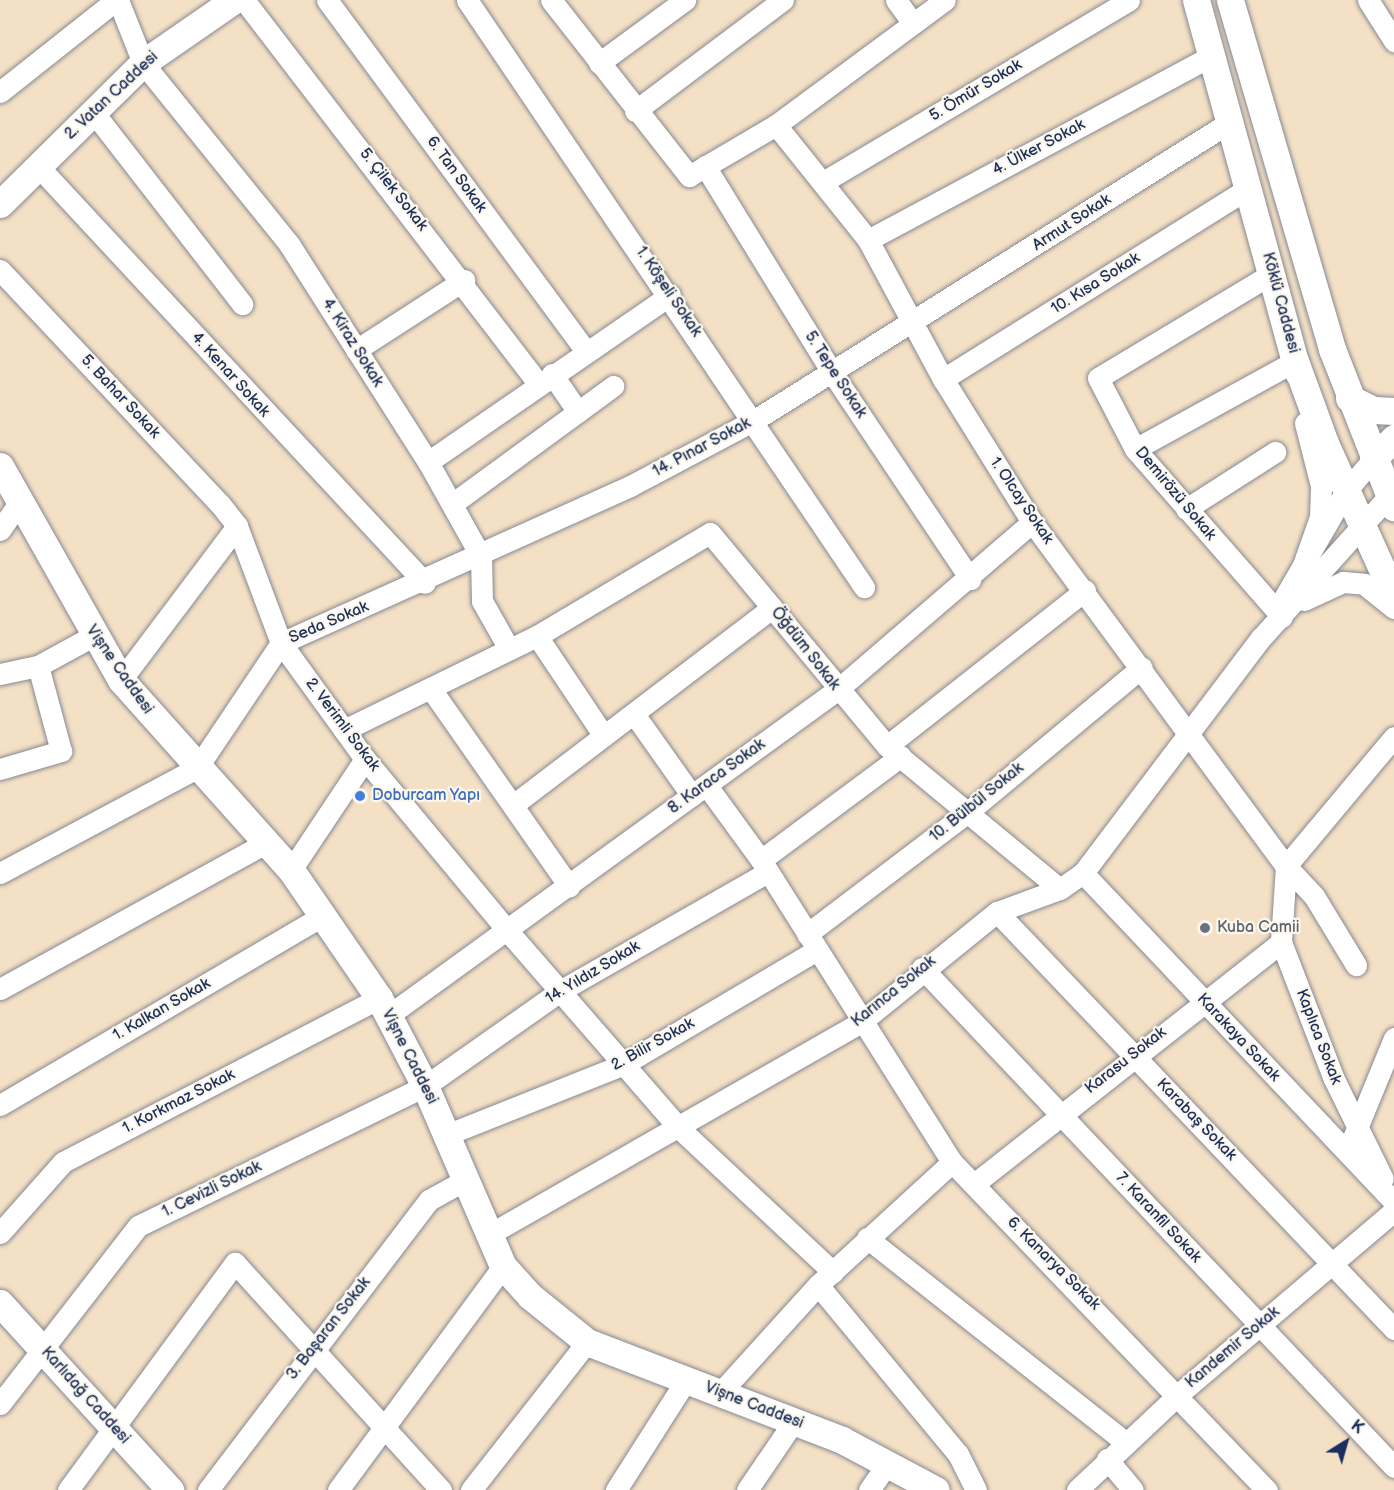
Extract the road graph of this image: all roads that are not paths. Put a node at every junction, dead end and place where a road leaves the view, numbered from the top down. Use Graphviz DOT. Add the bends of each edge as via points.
graph roads {
  1 [pos="117,0"];
  2 [pos="234,0"];
  3 [pos="244,0"];
  4 [pos="327,0"];
  5 [pos="468,0"];
  6 [pos="551,0"];
  7 [pos="685,0"];
  8 [pos="783,0"];
  9 [pos="896,0"];
  10 [pos="945,0"];
  11 [pos="1129,0"];
  12 [pos="1196,0"];
  13 [pos="1230,0"];
  14 [pos="1368,0"];
  15 [pos="912,22"];
  16 [pos="1394,41"];
  17 [pos="1210,56"];
  18 [pos="143,63"];
  19 [pos="599,63"];
  20 [pos="0,92"];
  21 [pos="636,111"];
  22 [pos="94,113"];
  23 [pos="1230,122"];
  24 [pos="777,125"];
  25 [pos="37,165"];
  26 [pos="697,171"];
  27 [pos="823,182"];
  28 [pos="1249,188"];
  29 [pos="0,204"];
  30 [pos="868,240"];
  31 [pos="0,270"];
  32 [pos="1273,273"];
  33 [pos="464,280"];
  34 [pos="670,294"];
  35 [pos="242,304"];
  36 [pos="914,323"];
  37 [pos="356,350"];
  38 [pos="585,350"];
  39 [pos="1295,361"];
  40 [pos="833,374"];
  41 [pos="546,379"];
  42 [pos="943,379"];
  43 [pos="613,386"];
  44 [pos="1349,398"];
  45 [pos="1394,411"];
  46 [pos="578,412"];
  47 [pos="753,421"];
  48 [pos="1394,438"];
  49 [pos="1135,449"];
  50 [pos="1275,452"];
  51 [pos="1372,459"];
  52 [pos="428,462"];
  53 [pos="0,466"];
  54 [pos="1346,491"];
  55 [pos="1392,498"];
  56 [pos="20,502"];
  57 [pos="452,504"];
  58 [pos="1186,509"];
  59 [pos="1032,522"];
  60 [pos="1362,525"];
  61 [pos="237,526"];
  62 [pos="0,530"];
  63 [pos="481,557"];
  64 [pos="1302,568"];
  65 [pos="970,579"];
  66 [pos="425,583"];
  67 [pos="864,587"];
  68 [pos="1085,590"];
  69 [pos="1394,596"];
  70 [pos="772,608"];
  71 [pos="1394,608"];
  72 [pos="1278,615"];
  73 [pos="93,636"];
  74 [pos="537,636"];
  75 [pos="282,643"];
  76 [pos="509,649"];
  77 [pos="38,666"];
  78 [pos="1142,667"];
  79 [pos="0,674"];
  80 [pos="121,680"];
  81 [pos="431,689"];
  82 [pos="837,690"];
  83 [pos="634,714"];
  84 [pos="344,730"];
  85 [pos="1189,734"];
  86 [pos="604,736"];
  87 [pos="1394,737"];
  88 [pos="894,751"];
  89 [pos="365,759"];
  90 [pos="197,768"];
  91 [pos="0,769"];
  92 [pos="699,791"];
  93 [pos="513,805"];
  94 [pos="968,812"];
  95 [pos="267,842"];
  96 [pos="764,866"];
  97 [pos="1286,866"];
  98 [pos="291,870"];
  99 [pos="0,873"];
  100 [pos="1083,873"];
  101 [pos="569,886"];
  102 [pos="1060,889"];
  103 [pos="997,912"];
  104 [pos="324,915"];
  105 [pos="506,929"];
  106 [pos="812,942"];
  107 [pos="1281,942"];
  108 [pos="1356,965"];
  109 [pos="922,968"];
  110 [pos="0,989"];
  111 [pos="560,991"];
  112 [pos="1204,1003"];
  113 [pos="384,1007"];
  114 [pos="861,1022"];
  115 [pos="1394,1038"];
  116 [pos="1133,1054"];
  117 [pos="624,1064"];
  118 [pos="425,1086"];
  119 [pos="2,1099"];
  120 [pos="1060,1113"];
  121 [pos="679,1128"];
  122 [pos="1356,1131"];
  123 [pos="446,1136"];
  124 [pos="1346,1152"];
  125 [pos="952,1162"];
  126 [pos="463,1181"];
  127 [pos="974,1184"];
  128 [pos="1394,1201"];
  129 [pos="1394,1211"];
  130 [pos="0,1233"];
  131 [pos="489,1235"];
  132 [pos="867,1239"];
  133 [pos="1332,1262"];
  134 [pos="503,1266"];
  135 [pos="825,1279"];
  136 [pos="0,1304"];
  137 [pos="1259,1326"];
  138 [pos="1394,1329"];
  139 [pos="587,1342"];
  140 [pos="42,1349"];
  141 [pos="313,1349"];
  142 [pos="686,1380"];
  143 [pos="720,1393"];
  144 [pos="1180,1393"];
  145 [pos="0,1404"];
  146 [pos="794,1420"];
  147 [pos="384,1427"];
  148 [pos="114,1429"];
  149 [pos="1125,1442"];
  150 [pos="1107,1459"];
  151 [pos="887,1464"];
  152 [pos="1394,1467"];
  153 [pos="68,1490"];
  154 [pos="170,1490"];
  155 [pos="208,1490"];
  156 [pos="338,1490"];
  157 [pos="441,1490"];
  158 [pos="471,1490"];
  159 [pos="616,1490"];
  160 [pos="747,1490"];
  161 [pos="868,1490"];
  162 [pos="936,1490"];
  163 [pos="976,1490"];
  164 [pos="1077,1490"];
  165 [pos="1133,1490"];
  166 [pos="1267,1490"];
  1 -- 18 [label="street, 4. Kiraz Sokak"];
  1 -- 20 [label="street"];
  2 -- 18 [label="main road, 2. Vatan Caddesi"];
  3 -- 33 [label="street, 5. Çilek Sokak"];
  4 -- 38 [label="street, 6. Tan Sokak"];
  5 -- 34 [label="street, 1. Köşeli Sokak"];
  6 -- 19 [label="street, 5. Tepe Sokak"];
  7 -- 19 [label="street"];
  8 -- 21 [label="street"];
  9 -- 15 [label="street"];
  10 -- 15 [label="street"];
  11 -- 27 [label="street, 5. Ömür Sokak"];
  12 -- 17 [label="main road, Köklü Caddesi"];
  13 -- 44 [label="main road"];
  14 -- 16 [label="street"];
  15 -- 24 [label="street"];
  17 -- 23 [label="main road, Köklü Caddesi"];
  17 -- 30 [label="street, 4. Ülker Sokak"];
  18 -- 22 [label="main road, 2. Vatan Caddesi"];
  18 -- 37 [label="street, 4. Kiraz Sokak" via="289,244"];
  19 -- 21 [label="street, 5. Tepe Sokak"];
  21 -- 26 [label="street, 5. Tepe Sokak"];
  22 -- 25 [label="main road, 2. Vatan Caddesi"];
  22 -- 35 [label="street"];
  23 -- 28 [label="main road, Köklü Caddesi"];
  23 -- 36 [label="street, Armut Sokak"];
  24 -- 26 [label="street"];
  24 -- 27 [label="street, 1. Olcay Sokak"];
  25 -- 29 [label="main road, 2. Vatan Caddesi"];
  25 -- 66 [label="street, 4. Kenar Sokak"];
  26 -- 40 [label="street, 5. Tepe Sokak"];
  27 -- 30 [label="street, 1. Olcay Sokak"];
  28 -- 32 [label="main road, Köklü Caddesi"];
  28 -- 42 [label="street, 10. Kısa Sokak"];
  30 -- 36 [label="street, 1. Olcay Sokak"];
  31 -- 61 [label="street, 5. Bahar Sokak"];
  32 -- 39 [label="main road, Köklü Caddesi"];
  32 -- 49 [label="street, Demirözü Sokak" via="1098,378"];
  33 -- 37 [label="street"];
  33 -- 41 [label="street, 5. Çilek Sokak"];
  34 -- 38 [label="street"];
  34 -- 47 [label="street, 1. Köşeli Sokak"];
  36 -- 40 [label="street, 14. Pınar Sokak"];
  36 -- 42 [label="street, 1. Olcay Sokak"];
  37 -- 52 [label="street, 4. Kiraz Sokak"];
  38 -- 41 [label="street"];
  39 -- 49 [label="street"];
  39 -- 54 [label="main road, Köklü Caddesi"];
  39 -- 64 [label="street" via="1297,399 1321,486 1320,518"];
  40 -- 47 [label="street, 14. Pınar Sokak"];
  40 -- 65 [label="street, 5. Tepe Sokak"];
  41 -- 46 [label="street, 5. Çilek Sokak"];
  41 -- 52 [label="street"];
  42 -- 59 [label="street, 1. Olcay Sokak"];
  43 -- 46 [label="street"];
  44 -- 45 [label="main road" via="1374,410"];
  44 -- 51 [label="main road"];
  46 -- 57 [label="street"];
  47 -- 63 [label="street, 14. Pınar Sokak"];
  47 -- 67 [label="street, 1. Köşeli Sokak"];
  48 -- 51 [label="main road"];
  49 -- 58 [label="street, Demirözü Sokak"];
  50 -- 58 [label="street"];
  51 -- 54 [label="street"];
  51 -- 55 [label="main road"];
  52 -- 57 [label="street, 4. Kiraz Sokak"];
  53 -- 56 [label="main road, Vişne Caddesi"];
  54 -- 60 [label="main road, Köklü Caddesi"];
  54 -- 64 [label="street"];
  55 -- 60 [label="street"];
  56 -- 62 [label="street"];
  56 -- 73 [label="main road, Vişne Caddesi"];
  57 -- 63 [label="street, 4. Kiraz Sokak"];
  58 -- 72 [label="street, Demirözü Sokak"];
  59 -- 65 [label="street, 8. Karaca Sokak"];
  59 -- 68 [label="street, 1. Olcay Sokak"];
  60 -- 69 [label="main road, Köklü Caddesi"];
  60 -- 72 [label="street"];
  61 -- 75 [label="street, 2. Verimli Sokak"];
  61 -- 80 [label="street"];
  63 -- 66 [label="street, Seda Sokak"];
  63 -- 76 [label="street, 4. Kiraz Sokak" via="482,601"];
  64 -- 72 [label="street"];
  65 -- 82 [label="street, 8. Karaca Sokak"];
  66 -- 75 [label="street, Seda Sokak"];
  68 -- 78 [label="street, 1. Olcay Sokak"];
  68 -- 88 [label="street, 14. Yıldız Sokak"];
  70 -- 74 [label="street, Öğdüm Sokak" via="710,533"];
  70 -- 82 [label="street, Öğdüm Sokak"];
  70 -- 83 [label="street"];
  71 -- 72 [label="street" via="1364,584 1343,582 1314,593"];
  72 -- 85 [label="street, Karınca Sokak"];
  73 -- 77 [label="street"];
  73 -- 80 [label="main road, Vişne Caddesi"];
  74 -- 76 [label="street, Öğdüm Sokak"];
  74 -- 86 [label="street"];
  75 -- 84 [label="street, 2. Verimli Sokak"];
  75 -- 90 [label="street, Seda Sokak"];
  76 -- 81 [label="street, Öğdüm Sokak"];
  77 -- 79 [label="street"];
  77 -- 91 [label="street" via="61,751"];
  78 -- 85 [label="street, 1. Olcay Sokak"];
  78 -- 94 [label="street, 10. Bülbül Sokak"];
  80 -- 90 [label="main road, Vişne Caddesi"];
  81 -- 84 [label="street, Öğdüm Sokak"];
  81 -- 93 [label="street"];
  82 -- 88 [label="street, Öğdüm Sokak"];
  82 -- 92 [label="street, 8. Karaca Sokak"];
  83 -- 86 [label="street"];
  83 -- 92 [label="street, 6. Kanarya Sokak"];
  84 -- 89 [label="street, 2. Verimli Sokak"];
  85 -- 97 [label="street, 1. Olcay Sokak"];
  85 -- 100 [label="street, Karınca Sokak"];
  86 -- 93 [label="street"];
  87 -- 97 [label="street"];
  88 -- 94 [label="street, Öğdüm Sokak"];
  88 -- 96 [label="street, 14. Yıldız Sokak"];
  89 -- 98 [label="street"];
  89 -- 105 [label="street, 2. Verimli Sokak"];
  90 -- 95 [label="main road, Vişne Caddesi"];
  90 -- 99 [label="street"];
  92 -- 96 [label="street, 6. Kanarya Sokak"];
  92 -- 101 [label="street, 8. Karaca Sokak"];
  93 -- 101 [label="street"];
  94 -- 102 [label="street, Öğdüm Sokak"];
  94 -- 106 [label="street, 10. Bülbül Sokak"];
  95 -- 98 [label="main road, Vişne Caddesi"];
  95 -- 110 [label="street"];
  96 -- 106 [label="street, 6. Kanarya Sokak"];
  96 -- 111 [label="street, 14. Yıldız Sokak"];
  97 -- 107 [label="street, Kaplıca Sokak"];
  97 -- 108 [label="street, 1. Olcay Sokak" via="1314,896"];
  98 -- 104 [label="main road, Vişne Caddesi"];
  100 -- 102 [label="street, Karınca Sokak"];
  100 -- 112 [label="street, Karakaya Sokak"];
  101 -- 105 [label="street, 8. Karaca Sokak"];
  102 -- 103 [label="street, Karınca Sokak"];
  103 -- 109 [label="street, Karınca Sokak"];
  103 -- 116 [label="street, Karabaş Sokak"];
  104 -- 113 [label="main road, Vişne Caddesi"];
  104 -- 119 [label="street, 1. Kalkan Sokak"];
  105 -- 111 [label="street, 2. Verimli Sokak"];
  105 -- 113 [label="street, 8. Karaca Sokak"];
  106 -- 114 [label="street, 6. Kanarya Sokak"];
  106 -- 117 [label="street, 2. Bilir Sokak"];
  107 -- 112 [label="street, Karasu Sokak"];
  107 -- 122 [label="street, Kaplıca Sokak"];
  109 -- 114 [label="street, Karınca Sokak"];
  109 -- 120 [label="street, 7. Karanfil Sokak"];
  111 -- 117 [label="street, 2. Verimli Sokak"];
  111 -- 118 [label="street, 14. Yıldız Sokak"];
  112 -- 116 [label="street, Karasu Sokak"];
  112 -- 124 [label="street, Karakaya Sokak"];
  113 -- 118 [label="main road, Vişne Caddesi"];
  113 -- 130 [label="street, 1. Korkmaz Sokak" via="63,1162"];
  114 -- 121 [label="street, Karınca Sokak"];
  114 -- 125 [label="street, 6. Kanarya Sokak"];
  115 -- 122 [label="street"];
  116 -- 120 [label="street, Karasu Sokak"];
  116 -- 133 [label="street, Karabaş Sokak"];
  117 -- 121 [label="street, 2. Verimli Sokak"];
  117 -- 123 [label="street, 2. Bilir Sokak"];
  118 -- 123 [label="main road, Vişne Caddesi"];
  118 -- 140 [label="street, 1. Cevizli Sokak" via="138,1226"];
  120 -- 127 [label="street, Karasu Sokak"];
  120 -- 137 [label="street, 7. Karanfil Sokak"];
  121 -- 131 [label="street, Karınca Sokak"];
  121 -- 135 [label="street, 2. Verimli Sokak"];
  122 -- 124 [label="street"];
  122 -- 128 [label="street, Kaplıca Sokak"];
  123 -- 126 [label="main road, Vişne Caddesi"];
  124 -- 128 [label="street, Karakaya Sokak"];
  125 -- 127 [label="street, 6. Kanarya Sokak"];
  125 -- 132 [label="street"];
  126 -- 131 [label="main road, Vişne Caddesi"];
  126 -- 141 [label="street, 3. Başaran Sokak" via="429,1200"];
  127 -- 144 [label="street, 6. Kanarya Sokak"];
  129 -- 133 [label="street, Kandemir Sokak"];
  131 -- 134 [label="main road, Vişne Caddesi"];
  132 -- 135 [label="street"];
  132 -- 149 [label="street"];
  133 -- 137 [label="street, Kandemir Sokak"];
  133 -- 138 [label="street, Karabaş Sokak"];
  134 -- 139 [label="main road, Vişne Caddesi" via="561,1325"];
  134 -- 147 [label="street"];
  135 -- 143 [label="street"];
  135 -- 163 [label="street, 2. Verimli Sokak" via="958,1454"];
  136 -- 140 [label="main road, Karlıdağ Caddesi"];
  137 -- 144 [label="street, Kandemir Sokak"];
  137 -- 152 [label="street, 7. Karanfil Sokak"];
  139 -- 142 [label="main road, Vişne Caddesi"];
  139 -- 158 [label="street"];
  140 -- 145 [label="street, 1. Cevizli Sokak"];
  140 -- 148 [label="main road, Karlıdağ Caddesi"];
  141 -- 147 [label="street"];
  141 -- 148 [label="street" via="235,1263"];
  141 -- 155 [label="street, 3. Başaran Sokak"];
  142 -- 143 [label="main road, Vişne Caddesi"];
  142 -- 159 [label="street"];
  143 -- 146 [label="main road, Vişne Caddesi"];
  144 -- 149 [label="street, Kandemir Sokak"];
  144 -- 166 [label="street, 6. Kanarya Sokak"];
  146 -- 151 [label="main road, Vişne Caddesi"];
  146 -- 160 [label="street"];
  147 -- 156 [label="street"];
  147 -- 157 [label="street"];
  148 -- 153 [label="street"];
  148 -- 154 [label="main road, Karlıdağ Caddesi"];
  149 -- 150 [label="street, Kandemir Sokak"];
  150 -- 164 [label="street, Kandemir Sokak"];
  150 -- 165 [label="street"];
  151 -- 161 [label="street"];
  151 -- 162 [label="main road, Vişne Caddesi"];
}
